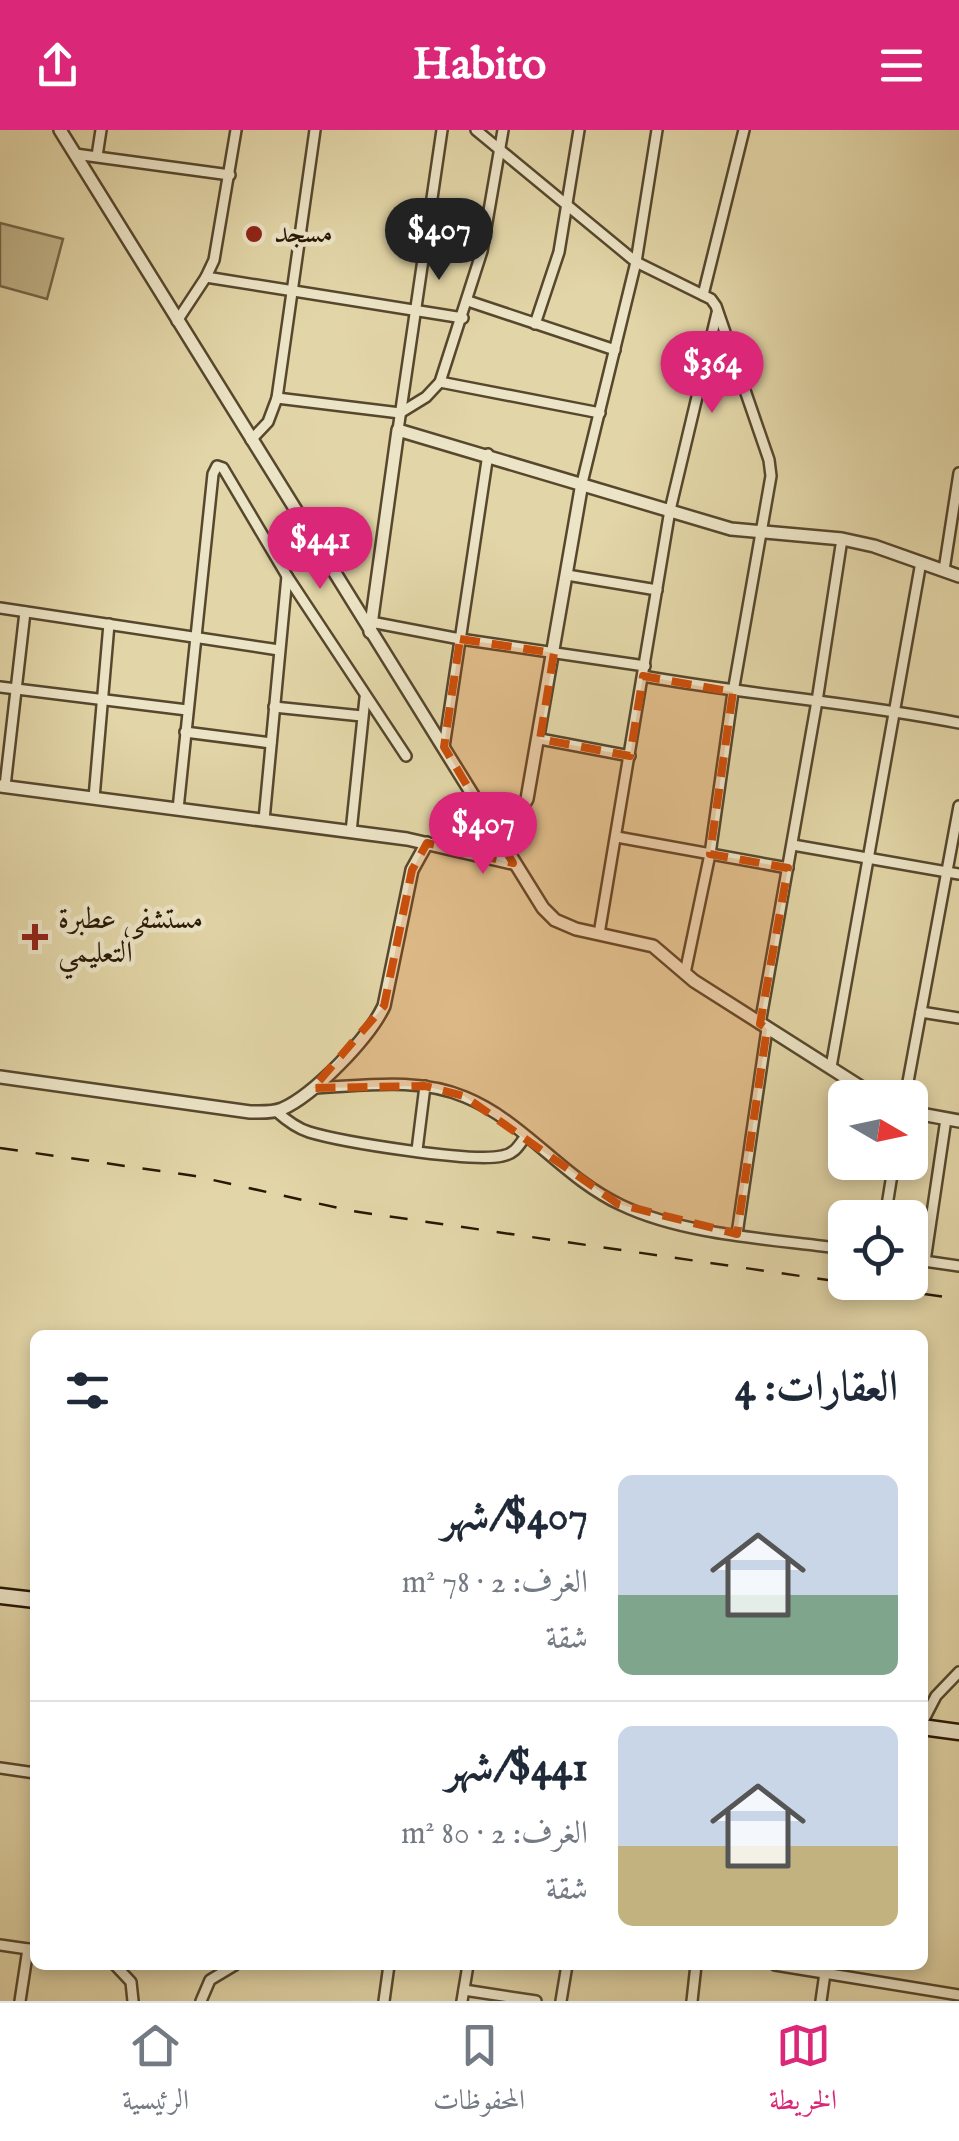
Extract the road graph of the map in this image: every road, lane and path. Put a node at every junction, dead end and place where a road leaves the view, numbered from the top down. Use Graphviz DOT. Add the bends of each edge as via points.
graph roads {
  1 [pos="60,130"];
  2 [pos="102,130"];
  3 [pos="236,130"];
  4 [pos="315,130"];
  5 [pos="442,130"];
  6 [pos="476,130"];
  7 [pos="503,130"];
  8 [pos="579,130"];
  9 [pos="657,130"];
  10 [pos="744,130"];
  11 [pos="500,149"];
  12 [pos="75,154"];
  13 [pos="98,156"];
  14 [pos="230,175"];
  15 [pos="569,206"];
  16 [pos="636,262"];
  17 [pos="206,277"];
  18 [pos="292,290"];
  19 [pos="703,296"];
  20 [pos="468,302"];
  21 [pos="415,311"];
  22 [pos="716,313"];
  23 [pos="462,318"];
  24 [pos="178,321"];
  25 [pos="535,324"];
  26 [pos="616,350"];
  27 [pos="440,382"];
  28 [pos="277,398"];
  29 [pos="400,413"];
  30 [pos="600,413"];
  31 [pos="398,430"];
  32 [pos="251,440"];
  33 [pos="488,454"];
  34 [pos="959,472"];
  35 [pos="582,483"];
  36 [pos="670,510"];
  37 [pos="761,533"];
  38 [pos="842,539"];
  39 [pos="921,562"];
  40 [pos="944,570"];
  41 [pos="567,575"];
  42 [pos="287,576"];
  43 [pos="959,576"];
  44 [pos="657,590"];
  45 [pos="0,608"];
  46 [pos="25,612"];
  47 [pos="109,624"];
  48 [pos="371,627"];
  49 [pos="194,637"];
  50 [pos="460,640"];
  51 [pos="279,650"];
  52 [pos="554,654"];
  53 [pos="644,671"];
  54 [pos="0,687"];
  55 [pos="16,689"];
  56 [pos="733,692"];
  57 [pos="365,698"];
  58 [pos="102,700"];
  59 [pos="817,702"];
  60 [pos="274,707"];
  61 [pos="187,710"];
  62 [pos="894,710"];
  63 [pos="362,716"];
  64 [pos="959,723"];
  65 [pos="185,732"];
  66 [pos="540,739"];
  67 [pos="270,743"];
  68 [pos="444,747"];
  69 [pos="406,756"];
  70 [pos="630,756"];
  71 [pos="2,786"];
  72 [pos="94,798"];
  73 [pos="959,806"];
  74 [pos="178,809"];
  75 [pos="264,820"];
  76 [pos="494,830"];
  77 [pos="351,832"];
  78 [pos="616,837"];
  79 [pos="407,839"];
  80 [pos="427,843"];
  81 [pos="792,846"];
  82 [pos="464,851"];
  83 [pos="710,854"];
  84 [pos="868,860"];
  85 [pos="512,862"];
  86 [pos="788,868"];
  87 [pos="412,870"];
  88 [pos="946,872"];
  89 [pos="959,874"];
  90 [pos="598,934"];
  91 [pos="685,973"];
  92 [pos="920,1012"];
  93 [pos="959,1018"];
  94 [pos="764,1026"];
  95 [pos="830,1068"];
  96 [pos="0,1077"];
  97 [pos="849,1080"];
  98 [pos="908,1080"];
  99 [pos="425,1086"];
  100 [pos="313,1088"];
  101 [pos="276,1111"];
  102 [pos="928,1115"];
  103 [pos="953,1120"];
  104 [pos="525,1137"];
  105 [pos="416,1150"];
  106 [pos="737,1234"];
  107 [pos="928,1246"];
  108 [pos="828,1247"];
  109 [pos="928,1261"];
  110 [pos="959,1266"];
  111 [pos="0,1596"];
  112 [pos="30,1599"];
  113 [pos="959,1672"];
  114 [pos="928,1713"];
  115 [pos="928,1726"];
  116 [pos="959,1732"];
  117 [pos="0,1768"];
  118 [pos="30,1771"];
  119 [pos="0,1945"];
  120 [pos="30,1950"];
  121 [pos="30,1958"];
  122 [pos="119,1970"];
  123 [pos="227,1970"];
  124 [pos="388,1970"];
  125 [pos="467,1970"];
  126 [pos="566,1970"];
  127 [pos="695,1970"];
  128 [pos="806,1970"];
  129 [pos="825,1973"];
  130 [pos="911,1989"];
  131 [pos="463,1995"];
  132 [pos="959,1995"];
  133 [pos="20,2001"];
  134 [pos="133,2001"];
  135 [pos="201,2001"];
  136 [pos="384,2001"];
  137 [pos="536,2001"];
  138 [pos="562,2001"];
  139 [pos="692,2001"];
  140 [pos="821,2001"];
  141 [pos="909,2001"];
  1 -- 12 [label="street"];
  2 -- 13 [label="street"];
  3 -- 14 [label="street"];
  4 -- 18 [label="street"];
  5 -- 21 [label="street"];
  6 -- 11 [label="street"];
  7 -- 11 [label="street"];
  8 -- 15 [label="street"];
  9 -- 16 [label="street"];
  10 -- 19 [label="street"];
  11 -- 15 [label="street"];
  11 -- 20 [label="street"];
  12 -- 13 [label="street"];
  12 -- 24 [label="street"];
  13 -- 14 [label="street"];
  14 -- 17 [label="street"];
  15 -- 16 [label="street"];
  15 -- 25 [label="street"];
  16 -- 19 [label="street"];
  16 -- 26 [label="street"];
  17 -- 18 [label="street"];
  17 -- 24 [label="street"];
  18 -- 21 [label="street"];
  18 -- 28 [label="street"];
  19 -- 22 [label="street"];
  20 -- 23 [label="street"];
  20 -- 25 [label="street"];
  21 -- 23 [label="street"];
  21 -- 29 [label="street"];
  22 -- 36 [label="street"];
  22 -- 37 [label="street" via="769,460"];
  23 -- 27 [label="street"];
  24 -- 32 [label="street"];
  25 -- 26 [label="street"];
  26 -- 30 [label="street"];
  27 -- 29 [label="street"];
  27 -- 30 [label="street"];
  28 -- 29 [label="street"];
  28 -- 32 [label="street"];
  29 -- 31 [label="street"];
  30 -- 35 [label="street"];
  31 -- 33 [label="street"];
  31 -- 48 [label="street"];
  32 -- 48 [label="street"];
  33 -- 35 [label="street"];
  33 -- 50 [label="street"];
  34 -- 40 [label="street"];
  35 -- 36 [label="street"];
  35 -- 41 [label="street"];
  36 -- 37 [label="street"];
  36 -- 44 [label="street"];
  37 -- 38 [label="street"];
  37 -- 56 [label="street"];
  38 -- 39 [label="street"];
  38 -- 59 [label="street"];
  39 -- 40 [label="street"];
  39 -- 62 [label="street"];
  40 -- 43 [label="street"];
  41 -- 44 [label="street"];
  41 -- 52 [label="street"];
  42 -- 49 [label="street" via="217,466"];
  42 -- 51 [label="street"];
  42 -- 57 [label="street"];
  44 -- 53 [label="street"];
  45 -- 46 [label="street"];
  46 -- 47 [label="street"];
  46 -- 55 [label="street"];
  47 -- 49 [label="street"];
  47 -- 58 [label="street"];
  48 -- 50 [label="street"];
  48 -- 68 [label="street"];
  49 -- 51 [label="street"];
  49 -- 61 [label="street"];
  50 -- 52 [label="street"];
  50 -- 68 [label="street"];
  51 -- 60 [label="street"];
  52 -- 53 [label="street"];
  52 -- 66 [label="street"];
  53 -- 56 [label="street"];
  53 -- 70 [label="street"];
  54 -- 55 [label="street"];
  55 -- 58 [label="street"];
  55 -- 71 [label="street"];
  56 -- 59 [label="street"];
  56 -- 83 [label="street"];
  57 -- 63 [label="street"];
  57 -- 69 [label="street"];
  58 -- 61 [label="street"];
  58 -- 72 [label="street"];
  59 -- 62 [label="street"];
  59 -- 81 [label="street"];
  60 -- 63 [label="street"];
  60 -- 67 [label="street"];
  61 -- 65 [label="street"];
  62 -- 64 [label="street"];
  62 -- 84 [label="street"];
  63 -- 77 [label="street"];
  65 -- 67 [label="street"];
  65 -- 74 [label="street"];
  66 -- 70 [label="street"];
  66 -- 76 [label="street" via="523,809"];
  67 -- 75 [label="street"];
  68 -- 76 [label="street"];
  70 -- 78 [label="street"];
  71 -- 72 [label="street"];
  72 -- 74 [label="street"];
  73 -- 88 [label="street"];
  74 -- 75 [label="street"];
  75 -- 77 [label="street"];
  76 -- 82 [label="street"];
  76 -- 85 [label="street"];
  77 -- 79 [label="street"];
  78 -- 83 [label="street"];
  78 -- 90 [label="street"];
  79 -- 80 [label="street"];
  79 -- 87 [label="street"];
  80 -- 82 [label="street"];
  80 -- 87 [label="street"];
  81 -- 84 [label="street"];
  81 -- 86 [label="street"];
  82 -- 85 [label="street"];
  83 -- 86 [label="street"];
  83 -- 91 [label="street"];
  84 -- 88 [label="street"];
  84 -- 95 [label="street"];
  85 -- 90 [label="street" via="555,920"];
  86 -- 94 [label="street"];
  87 -- 100 [label="street" via="377,1022"];
  88 -- 89 [label="street"];
  88 -- 92 [label="street"];
  90 -- 91 [label="street" via="653,946"];
  91 -- 94 [label="street"];
  92 -- 93 [label="street"];
  92 -- 98 [label="street"];
  94 -- 95 [label="street"];
  94 -- 106 [label="street"];
  95 -- 97 [label="street"];
  96 -- 101 [label="street" via="162,1102"];
  99 -- 100 [label="street"];
  99 -- 104 [label="street" via="464,1096"];
  99 -- 105 [label="street"];
  100 -- 101 [label="street"];
  101 -- 105 [label="street" via="309,1132"];
  102 -- 103 [label="street"];
  103 -- 107 [label="street"];
  104 -- 105 [label="street" via="514,1152 494,1158"];
  104 -- 106 [label="street" via="618,1204"];
  106 -- 108 [label="street"];
  109 -- 110 [label="street"];
  111 -- 112 [label="main road"];
  113 -- 114 [label="street"];
  115 -- 116 [label="main road"];
  117 -- 118 [label="street"];
  119 -- 120 [label="street"];
  121 -- 133 [label="street"];
  122 -- 134 [label="street" via="131,1982"];
  123 -- 135 [label="street" via="210,1980"];
  124 -- 136 [label="street"];
  125 -- 131 [label="street"];
  126 -- 138 [label="street"];
  127 -- 139 [label="street"];
  128 -- 129 [label="street"];
  129 -- 130 [label="street"];
  129 -- 140 [label="street"];
  130 -- 132 [label="street"];
  130 -- 141 [label="street"];
  131 -- 137 [label="street"];
}
